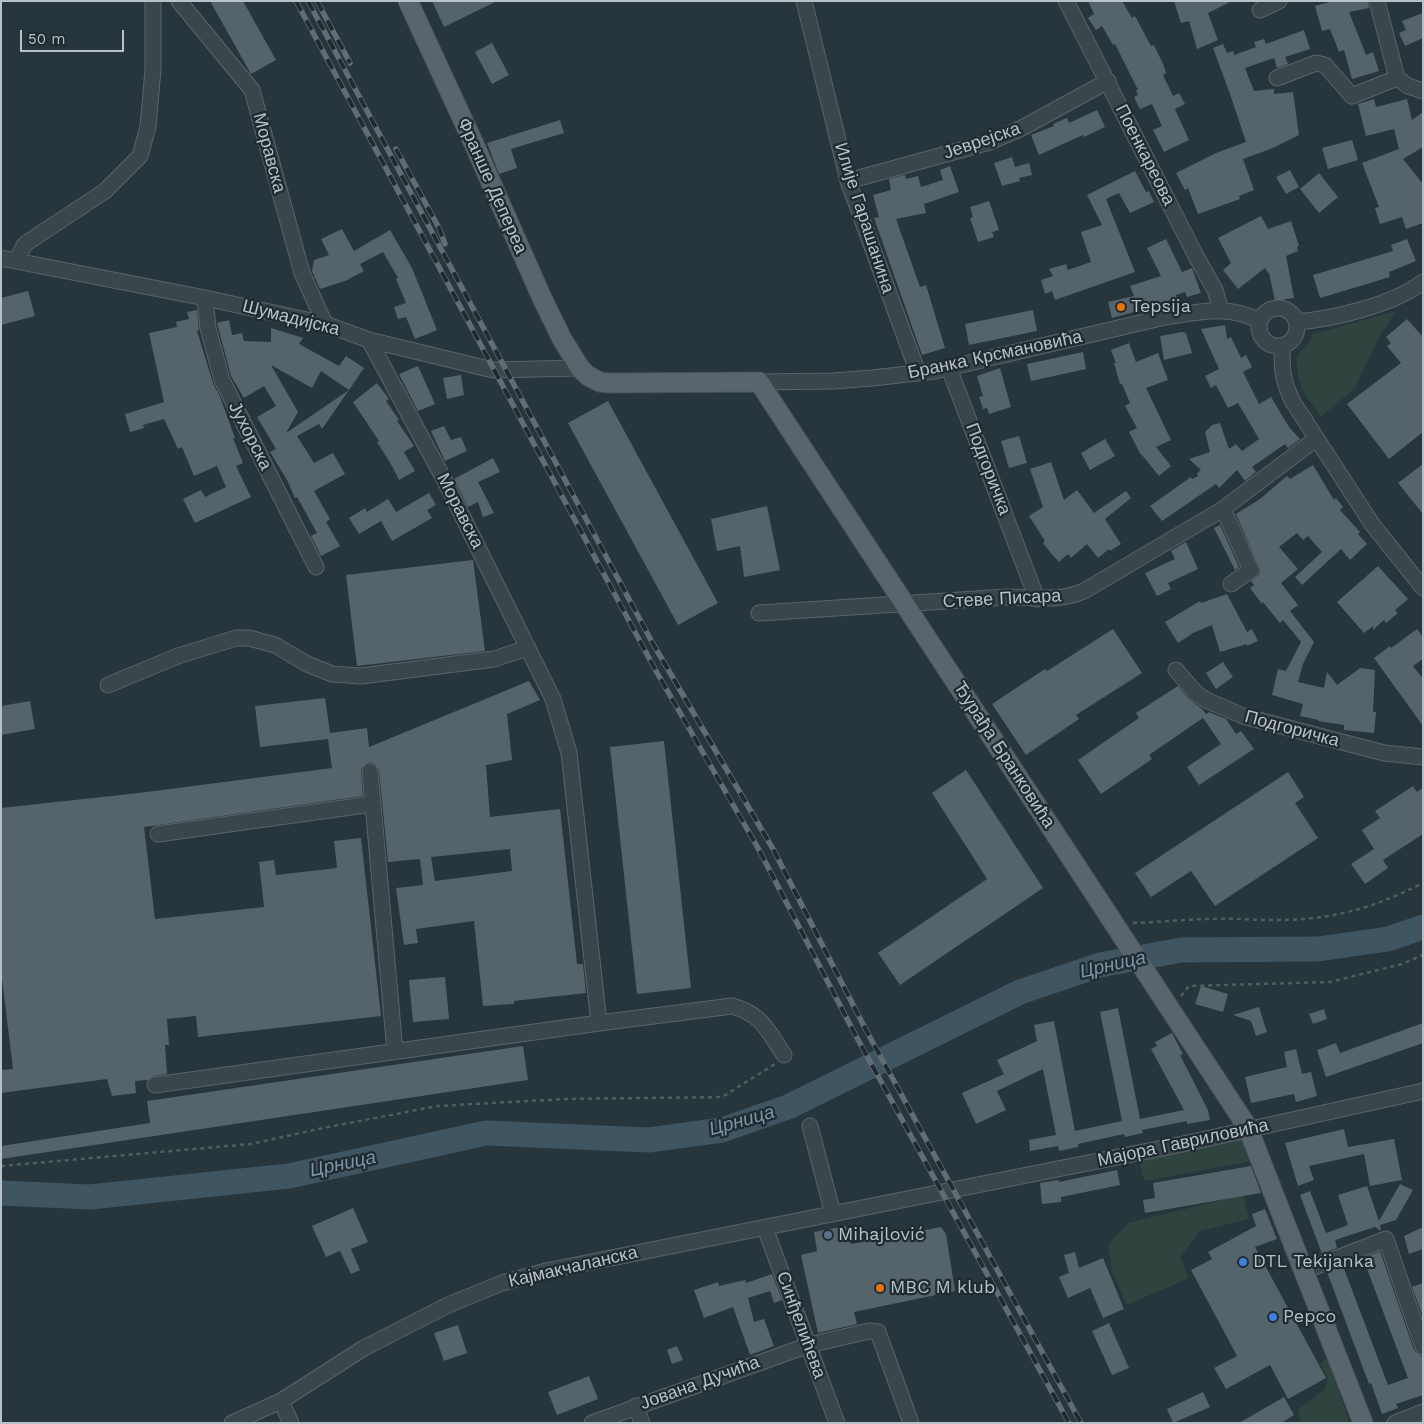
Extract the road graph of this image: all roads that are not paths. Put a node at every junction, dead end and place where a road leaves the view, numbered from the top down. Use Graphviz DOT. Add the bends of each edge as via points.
graph roads {
  1 [pos="153,1"];
  2 [pos="179,1"];
  3 [pos="408,1"];
  4 [pos="804,1"];
  5 [pos="1066,1"];
  6 [pos="1279,1"];
  7 [pos="1377,1"];
  8 [pos="1260,10"];
  9 [pos="1277,78"];
  10 [pos="1397,78"];
  11 [pos="1108,81"];
  12 [pos="1423,91"];
  13 [pos="848,181"];
  14 [pos="1,258"];
  15 [pos="16,261"];
  16 [pos="1423,282"];
  17 [pos="205,298"];
  18 [pos="1221,310"];
  19 [pos="1260,321"];
  20 [pos="1296,322"];
  21 [pos="324,324"];
  22 [pos="369,340"];
  23 [pos="1282,346"];
  24 [pos="580,368"];
  25 [pos="949,368"];
  26 [pos="918,373"];
  27 [pos="759,382"];
  28 [pos="1316,439"];
  29 [pos="1223,509"];
  30 [pos="316,567"];
  31 [pos="1231,584"];
  32 [pos="1423,588"];
  33 [pos="1037,599"];
  34 [pos="905,604"];
  35 [pos="759,613"];
  36 [pos="531,653"];
  37 [pos="1176,670"];
  38 [pos="108,685"];
  39 [pos="1423,757"];
  40 [pos="370,771"];
  41 [pos="372,804"];
  42 [pos="158,834"];
  43 [pos="599,1022"];
  44 [pos="395,1051"];
  45 [pos="784,1055"];
  46 [pos="155,1085"];
  47 [pos="1423,1091"];
  48 [pos="810,1126"];
  49 [pos="1248,1128"];
  50 [pos="943,1192"];
  51 [pos="833,1214"];
  52 [pos="765,1228"];
  53 [pos="1304,1271"];
  54 [pos="809,1345"];
  55 [pos="1423,1347"];
  56 [pos="281,1401"];
  57 [pos="636,1406"];
  58 [pos="1423,1412"];
  59 [pos="232,1423"];
  60 [pos="290,1423"];
  61 [pos="592,1423"];
  62 [pos="642,1423"];
  63 [pos="837,1423"];
  64 [pos="911,1423"];
  65 [pos="1363,1423"];
  66 [pos="1395,1423"];
  1 -- 15 [label="street" via="153,68 148,127 140,156 105,191 25,244"];
  2 -- 21 [label="street, Моравска" via="252,90 302,273"];
  3 -- 24 [label="main road, Франше Депереа" via="542,298"];
  4 -- 13 [label="street, Илије Гарашанина"];
  5 -- 11 [label="street, Поенкареова"];
  6 -- 8 [label="street"];
  7 -- 10 [label="street"];
  9 -- 10 [label="street" via="1321,63 1352,96"];
  10 -- 12 [label="street"];
  11 -- 13 [label="street, Јеврејска" via="990,142"];
  11 -- 18 [label="street, Поенкареова" via="1215,290"];
  13 -- 26 [label="street, Илије Гарашанина"];
  14 -- 15 [label="street, Шумадијска"];
  15 -- 17 [label="street, Шумадијска"];
  16 -- 20 [label="street" via="1376,304 1332,317"];
  17 -- 21 [label="street, Шумадијска"];
  17 -- 30 [label="street, Јухорска" via="208,328 222,380"];
  18 -- 19 [label="street, Бранка Крсмановића" via="1238,312"];
  18 -- 25 [label="street, Бранка Крсмановића" via="1165,317"];
  19 -- 20 [label="street" via="1276,309 1286,311"];
  19 -- 23 [label="street" via="1264,340"];
  20 -- 23 [label="street" via="1294,337"];
  21 -- 22 [label="street, Шумадијска"];
  22 -- 24 [label="street, Шумадијска" via="493,370"];
  22 -- 36 [label="street, Моравска" via="442,475"];
  23 -- 28 [label="street" via="1282,373 1286,387"];
  24 -- 27 [label="main road, Бранка Крсмановића" via="594,379 609,383"];
  25 -- 26 [label="street, Бранка Крсмановића"];
  25 -- 33 [label="street, Подгоричка"];
  26 -- 27 [label="street, Бранка Крсмановића" via="833,381"];
  27 -- 34 [label="main road, Ђурађа Бранковића"];
  28 -- 29 [label="street, Стеве Писара"];
  28 -- 32 [label="street" via="1372,524"];
  29 -- 31 [label="street" via="1251,570"];
  29 -- 33 [label="street, Стеве Писара" via="1084,591 1073,596"];
  33 -- 34 [label="street, Стеве Писара" via="1008,597"];
  34 -- 35 [label="street, Стеве Писара"];
  34 -- 49 [label="main road, Ђурађа Бранковића"];
  36 -- 38 [label="street" via="361,676 332,674 275,645 236,638 178,656"];
  36 -- 43 [label="street, Моравска" via="553,699 569,753"];
  37 -- 39 [label="street, Подгоричка" via="1201,697 1244,716 1384,753"];
  40 -- 41 [label="street"];
  41 -- 42 [label="street"];
  41 -- 44 [label="street"];
  43 -- 44 [label="street"];
  43 -- 45 [label="street" via="732,1006 761,1020"];
  44 -- 46 [label="street"];
  47 -- 49 [label="street, Мајора Гавриловића"];
  48 -- 51 [label="street"];
  49 -- 50 [label="street, Мајора Гавриловића"];
  49 -- 53 [label="main road, Ђурађа Бранковића"];
  50 -- 51 [label="street, Кајмакчаланска"];
  51 -- 52 [label="street, Кајмакчаланска"];
  52 -- 54 [label="street, Синђелићева"];
  52 -- 56 [label="street, Кајмакчаланска" via="556,1269 502,1283 448,1305 372,1344"];
  53 -- 55 [label="street" via="1386,1239"];
  53 -- 65 [label="main road, Ђурађа Бранковића"];
  54 -- 57 [label="street, Јована Дучића"];
  54 -- 63 [label="street, Синђелићева"];
  54 -- 64 [label="street, Јована Дучића" via="878,1332"];
  56 -- 59 [label="street, Кајмакчаланска"];
  56 -- 60 [label="street"];
  57 -- 61 [label="street, Јована Дучића"];
  57 -- 62 [label="street"];
  58 -- 66 [label="street"];
}
